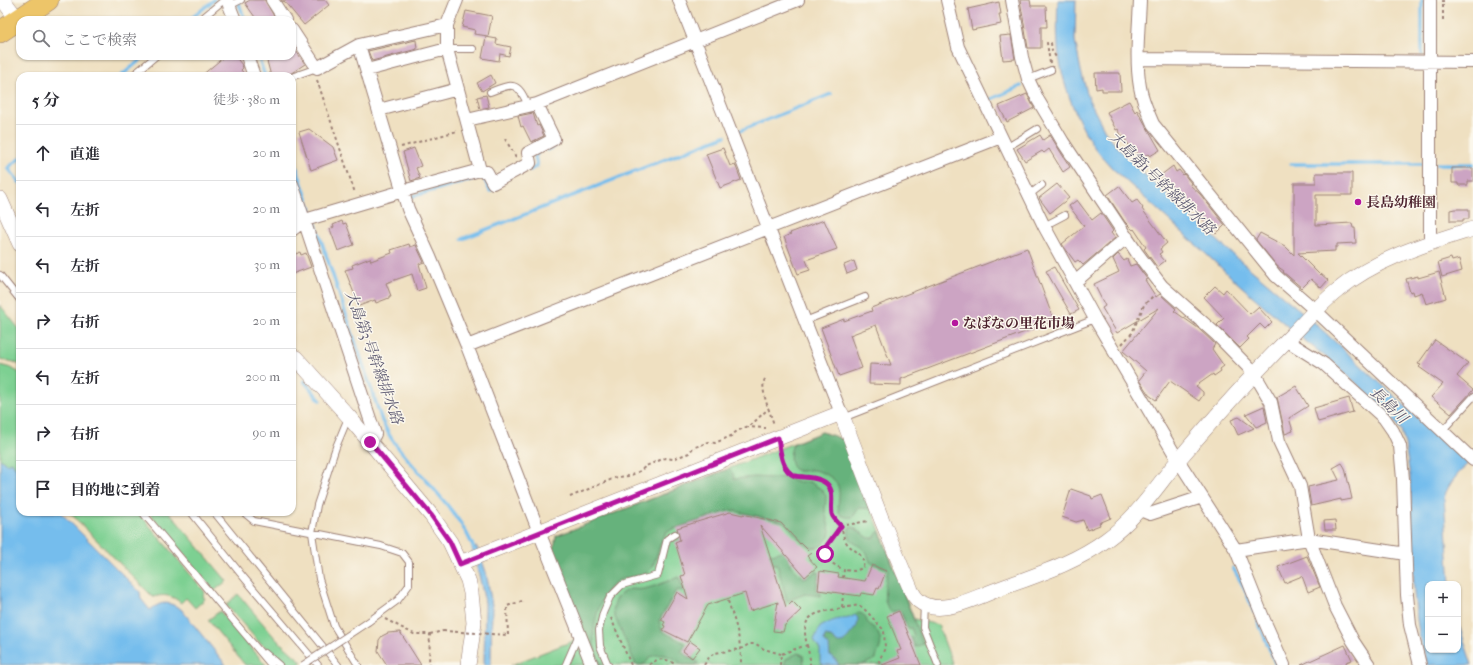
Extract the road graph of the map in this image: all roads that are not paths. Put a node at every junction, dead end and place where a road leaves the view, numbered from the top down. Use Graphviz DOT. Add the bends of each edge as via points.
graph roads {
  1 [pos="3,0"];
  2 [pos="48,0"];
  3 [pos="241,0"];
  4 [pos="272,0"];
  5 [pos="457,0"];
  6 [pos="679,0"];
  7 [pos="798,0"];
  8 [pos="947,0"];
  9 [pos="1012,0"];
  10 [pos="1140,0"];
  11 [pos="1430,0"];
  12 [pos="228,3"];
  13 [pos="24,16"];
  14 [pos="207,16"];
  15 [pos="233,16"];
  16 [pos="282,16"];
  17 [pos="16,17"];
  18 [pos="16,21"];
  19 [pos="447,25"];
  20 [pos="0,32"];
  21 [pos="296,37"];
  22 [pos="695,40"];
  23 [pos="360,45"];
  24 [pos="447,49"];
  25 [pos="473,49"];
  26 [pos="1138,59"];
  27 [pos="151,60"];
  28 [pos="248,60"];
  29 [pos="1429,62"];
  30 [pos="1473,62"];
  31 [pos="315,69"];
  32 [pos="367,70"];
  33 [pos="1051,70"];
  34 [pos="137,72"];
  35 [pos="253,72"];
  36 [pos="296,75"];
  37 [pos="1028,79"];
  38 [pos="458,89"];
  39 [pos="490,92"];
  40 [pos="532,105"];
  41 [pos="379,110"];
  42 [pos="468,124"];
  43 [pos="1037,130"];
  44 [pos="1004,142"];
  45 [pos="480,170"];
  46 [pos="1042,184"];
  47 [pos="296,191"];
  48 [pos="403,191"];
  49 [pos="1029,195"];
  50 [pos="0,199"];
  51 [pos="1065,215"];
  52 [pos="311,219"];
  53 [pos="1044,226"];
  54 [pos="296,228"];
  55 [pos="769,228"];
  56 [pos="1473,229"];
  57 [pos="16,235"];
  58 [pos="1127,237"];
  59 [pos="1430,243"];
  60 [pos="0,275"];
  61 [pos="1075,282"];
  62 [pos="16,295"];
  63 [pos="865,297"];
  64 [pos="1314,310"];
  65 [pos="1095,319"];
  66 [pos="805,321"];
  67 [pos="1288,339"];
  68 [pos="467,346"];
  69 [pos="296,358"];
  70 [pos="1254,373"];
  71 [pos="1473,396"];
  72 [pos="842,416"];
  73 [pos="349,417"];
  74 [pos="1442,431"];
  75 [pos="370,442"];
  76 [pos="1178,460"];
  77 [pos="1473,460"];
  78 [pos="1202,497"];
  79 [pos="1140,510"];
  80 [pos="145,516"];
  81 [pos="194,516"];
  82 [pos="217,516"];
  83 [pos="248,516"];
  84 [pos="539,532"];
  85 [pos="312,533"];
  86 [pos="675,534"];
  87 [pos="1309,539"];
  88 [pos="1236,550"];
  89 [pos="1406,554"];
  90 [pos="464,562"];
  91 [pos="924,605"];
  92 [pos="580,633"];
  93 [pos="253,643"];
  94 [pos="566,664"];
  95 [pos="271,665"];
  96 [pos="279,665"];
  97 [pos="303,665"];
  98 [pos="318,665"];
  99 [pos="338,665"];
  100 [pos="358,665"];
  101 [pos="468,665"];
  102 [pos="592,665"];
  103 [pos="608,665"];
  104 [pos="938,665"];
  105 [pos="1284,665"];
  106 [pos="1369,665"];
  107 [pos="1420,665"];
  1 -- 17 [label="street"];
  2 -- 13 [label="highway"];
  3 -- 12 [label="lane"];
  4 -- 16 [label="street"];
  5 -- 19 [label="street"];
  6 -- 22 [label="street"];
  7 -- 22 [label="street"];
  8 -- 44 [label="street" via="958,47"];
  9 -- 37 [label="street"];
  10 -- 26 [label="street"];
  11 -- 29 [label="street"];
  12 -- 14 [label="lane"];
  12 -- 15 [label="street"];
  18 -- 20 [label="highway"];
  19 -- 23 [label="street"];
  19 -- 24 [label="street"];
  21 -- 31 [label="street"];
  22 -- 40 [label="street"];
  22 -- 55 [label="street"];
  23 -- 31 [label="street"];
  23 -- 32 [label="street"];
  24 -- 25 [label="lane"];
  24 -- 32 [label="street"];
  24 -- 38 [label="street"];
  26 -- 29 [label="street"];
  26 -- 64 [label="street" via="1140,87 1153,124 1276,276"];
  27 -- 34 [label="lane"];
  28 -- 35 [label="street"];
  29 -- 30 [label="street"];
  29 -- 59 [label="street"];
  31 -- 36 [label="lane"];
  32 -- 41 [label="street"];
  33 -- 37 [label="lane"];
  37 -- 58 [label="street" via="1063,142"];
  38 -- 41 [label="street"];
  38 -- 42 [label="street"];
  39 -- 40 [label="lane" via="513,85"];
  40 -- 42 [label="street"];
  40 -- 45 [label="street" via="554,139 528,153 530,163 492,183 487,172"];
  41 -- 48 [label="street"];
  42 -- 45 [label="street"];
  43 -- 44 [label="lane"];
  44 -- 49 [label="street"];
  44 -- 55 [label="street"];
  45 -- 48 [label="street"];
  46 -- 49 [label="lane"];
  47 -- 52 [label="street"];
  48 -- 52 [label="street"];
  48 -- 68 [label="street" via="408,209"];
  49 -- 53 [label="street"];
  50 -- 57 [label="street"];
  51 -- 53 [label="lane"];
  52 -- 54 [label="street"];
  52 -- 75 [label="street" via="374,434"];
  53 -- 61 [label="street"];
  55 -- 66 [label="street"];
  55 -- 68 [label="street"];
  56 -- 59 [label="street"];
  58 -- 61 [label="street"];
  58 -- 70 [label="street" via="1162,286 1217,335"];
  59 -- 64 [label="street" via="1385,260 1367,270 1338,289"];
  60 -- 62 [label="lane"];
  61 -- 65 [label="street"];
  63 -- 66 [label="lane"];
  64 -- 67 [label="street"];
  64 -- 74 [label="street"];
  65 -- 72 [label="lane"];
  65 -- 76 [label="street"];
  66 -- 72 [label="street"];
  67 -- 70 [label="street"];
  67 -- 89 [label="street" via="1324,364 1384,418 1393,431 1400,446"];
  68 -- 84 [label="street"];
  69 -- 73 [label="street"];
  70 -- 76 [label="street"];
  70 -- 87 [label="street" via="1271,402 1279,441 1300,486"];
  71 -- 74 [label="lane"];
  72 -- 84 [label="street" via="778,438"];
  72 -- 91 [label="street" via="911,590 917,600"];
  73 -- 75 [label="street"];
  73 -- 85 [label="lane" via="317,505"];
  74 -- 77 [label="street"];
  75 -- 90 [label="street" via="431,515"];
  76 -- 78 [label="street"];
  76 -- 79 [label="street"];
  78 -- 79 [label="street" via="1150,514"];
  78 -- 88 [label="street"];
  79 -- 91 [label="street" via="1106,541 1063,564 955,606"];
  80 -- 93 [label="lane"];
  81 -- 98 [label="lane"];
  82 -- 99 [label="lane"];
  83 -- 85 [label="lane" via="254,521"];
  84 -- 90 [label="street"];
  84 -- 92 [label="street"];
  85 -- 97 [label="lane, bridge" via="382,546 402,554 408,562 408,585 398,600"];
  85 -- 100 [label="lane" via="319,579 334,626"];
  86 -- 103 [label="lane" via="667,539 658,575 622,585 610,597 599,630 600,646"];
  87 -- 88 [label="street"];
  87 -- 89 [label="street"];
  87 -- 106 [label="street" via="1335,606"];
  88 -- 105 [label="street"];
  89 -- 107 [label="street" via="1410,625"];
  90 -- 101 [label="street" via="474,623"];
  91 -- 104 [label="lane" via="924,627"];
  92 -- 94 [label="lane"];
  92 -- 102 [label="street"];
  93 -- 95 [label="lane"];
  93 -- 96 [label="lane"];
}
